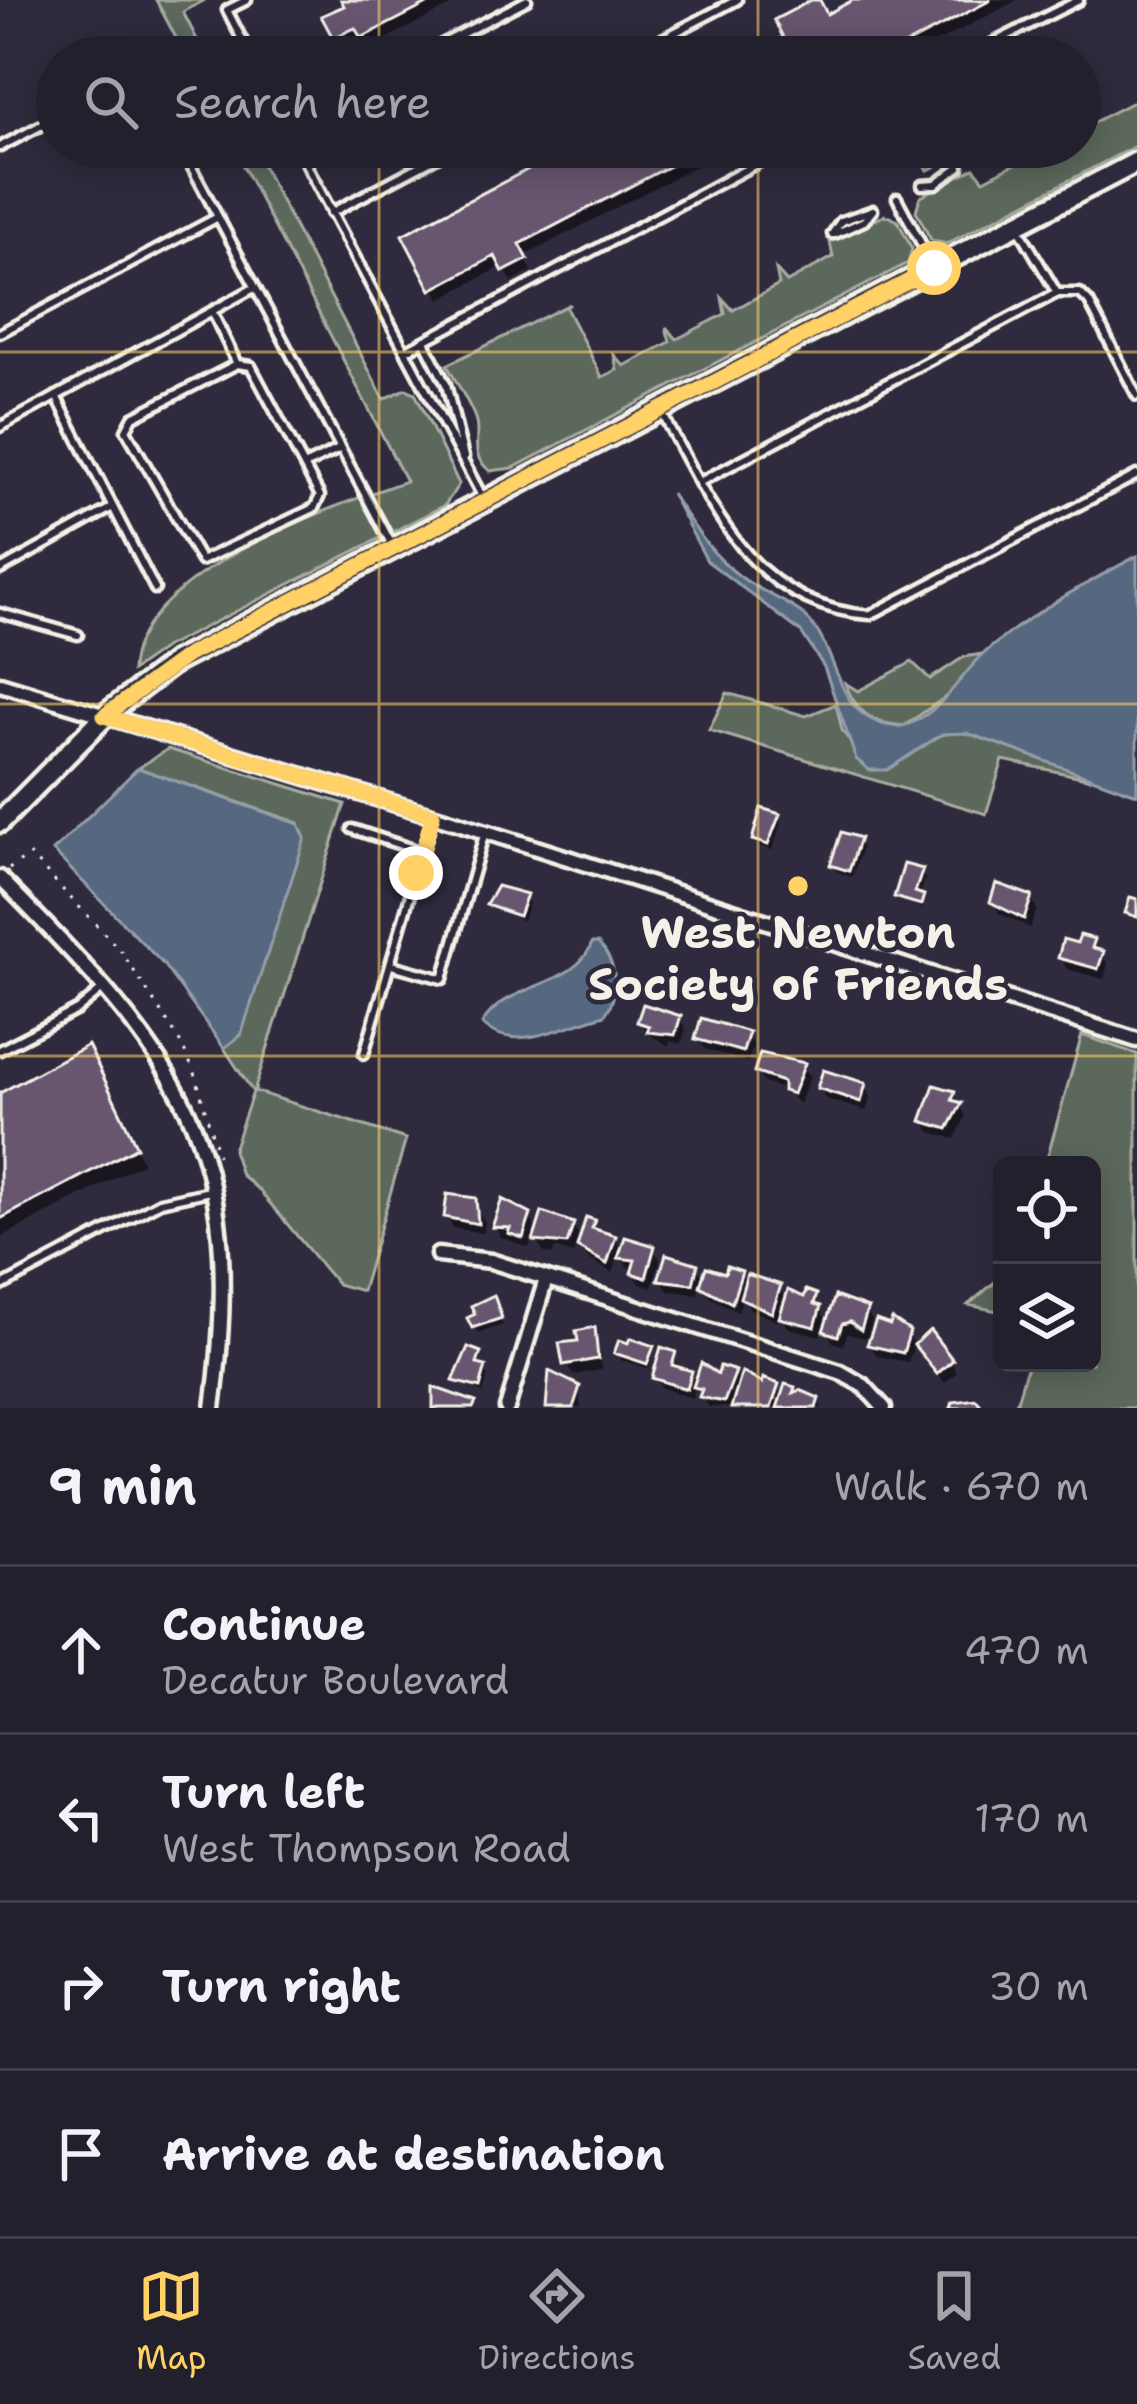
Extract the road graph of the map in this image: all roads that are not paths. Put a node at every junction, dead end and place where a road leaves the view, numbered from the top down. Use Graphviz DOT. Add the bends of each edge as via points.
graph roads {
  1 [pos="247,0"];
  2 [pos="527,0"];
  3 [pos="737,0"];
  4 [pos="1079,0"];
  5 [pos="240,36"];
  6 [pos="458,36"];
  7 [pos="668,36"];
  8 [pos="1007,36"];
  9 [pos="36,128"];
  10 [pos="0,147"];
  11 [pos="1137,162"];
  12 [pos="193,168"];
  13 [pos="308,168"];
  14 [pos="416,168"];
  15 [pos="749,168"];
  16 [pos="956,168"];
  17 [pos="922,185"];
  18 [pos="897,198"];
  19 [pos="331,213"];
  20 [pos="218,217"];
  21 [pos="1017,225"];
  22 [pos="832,234"];
  23 [pos="934,268"];
  24 [pos="254,288"];
  25 [pos="1057,292"];
  26 [pos="212,311"];
  27 [pos="0,332"];
  28 [pos="424,341"];
  29 [pos="405,350"];
  30 [pos="237,364"];
  31 [pos="56,396"];
  32 [pos="1137,396"];
  33 [pos="660,410"];
  34 [pos="0,427"];
  35 [pos="340,448"];
  36 [pos="304,466"];
  37 [pos="466,466"];
  38 [pos="1137,475"];
  39 [pos="699,482"];
  40 [pos="484,501"];
  41 [pos="113,507"];
  42 [pos="394,548"];
  43 [pos="0,570"];
  44 [pos="155,589"];
  45 [pos="0,613"];
  46 [pos="78,635"];
  47 [pos="0,684"];
  48 [pos="104,716"];
  49 [pos="433,815"];
  50 [pos="0,822"];
  51 [pos="352,830"];
  52 [pos="485,832"];
  53 [pos="422,852"];
  54 [pos="0,876"];
  55 [pos="390,964"];
  56 [pos="107,986"];
  57 [pos="1137,1040"];
  58 [pos="0,1050"];
  59 [pos="364,1054"];
  60 [pos="214,1190"];
  61 [pos="438,1255"];
  62 [pos="546,1279"];
  63 [pos="0,1287"];
  64 [pos="880,1403"];
  65 [pos="213,1408"];
  66 [pos="507,1408"];
  1 -- 5 [label="lane" via="227,10"];
  2 -- 6 [label="lane"];
  3 -- 7 [label="lane"];
  4 -- 8 [label="lane"];
  9 -- 10 [label="lane"];
  11 -- 21 [label="street"];
  12 -- 20 [label="lane"];
  13 -- 19 [label="lane"];
  14 -- 19 [label="lane"];
  15 -- 28 [label="lane"];
  16 -- 17 [label="lane"];
  18 -- 23 [label="lane"];
  19 -- 29 [label="lane"];
  20 -- 24 [label="lane"];
  20 -- 27 [label="lane"];
  21 -- 23 [label="street"];
  21 -- 25 [label="lane"];
  22 -- 22 [label="lane" via="864,221 873,210 841,221"];
  23 -- 33 [label="street"];
  24 -- 26 [label="lane"];
  24 -- 35 [label="lane"];
  25 -- 32 [label="lane" via="1089,302"];
  25 -- 39 [label="lane"];
  26 -- 30 [label="lane"];
  26 -- 31 [label="lane"];
  28 -- 29 [label="lane"];
  28 -- 37 [label="lane" via="446,384"];
  29 -- 37 [label="lane"];
  30 -- 36 [label="lane" via="251,366"];
  30 -- 36 [label="lane" via="133,417 126,430 195,558 207,562 319,504"];
  31 -- 34 [label="lane"];
  31 -- 41 [label="lane"];
  33 -- 39 [label="lane"];
  33 -- 40 [label="street"];
  35 -- 36 [label="lane"];
  35 -- 42 [label="lane"];
  37 -- 40 [label="lane"];
  38 -- 39 [label="lane" via="870,615 813,604 772,579 736,547"];
  40 -- 42 [label="street"];
  41 -- 43 [label="lane"];
  41 -- 44 [label="lane"];
  42 -- 48 [label="street" via="188,655"];
  45 -- 46 [label="lane"];
  47 -- 48 [label="street"];
  48 -- 49 [label="street"];
  48 -- 50 [label="street"];
  49 -- 52 [label="street"];
  49 -- 53 [label="lane"];
  51 -- 53 [label="lane"];
  52 -- 55 [label="lane" via="443,979"];
  52 -- 57 [label="street"];
  53 -- 55 [label="lane"];
  54 -- 56 [label="street"];
  55 -- 59 [label="lane"];
  56 -- 58 [label="lane"];
  56 -- 60 [label="street" via="177,1087"];
  60 -- 63 [label="lane" via="160,1202"];
  60 -- 65 [label="street" via="225,1297"];
  61 -- 62 [label="street"];
  62 -- 64 [label="street" via="839,1372"];
  62 -- 66 [label="street"];
}
